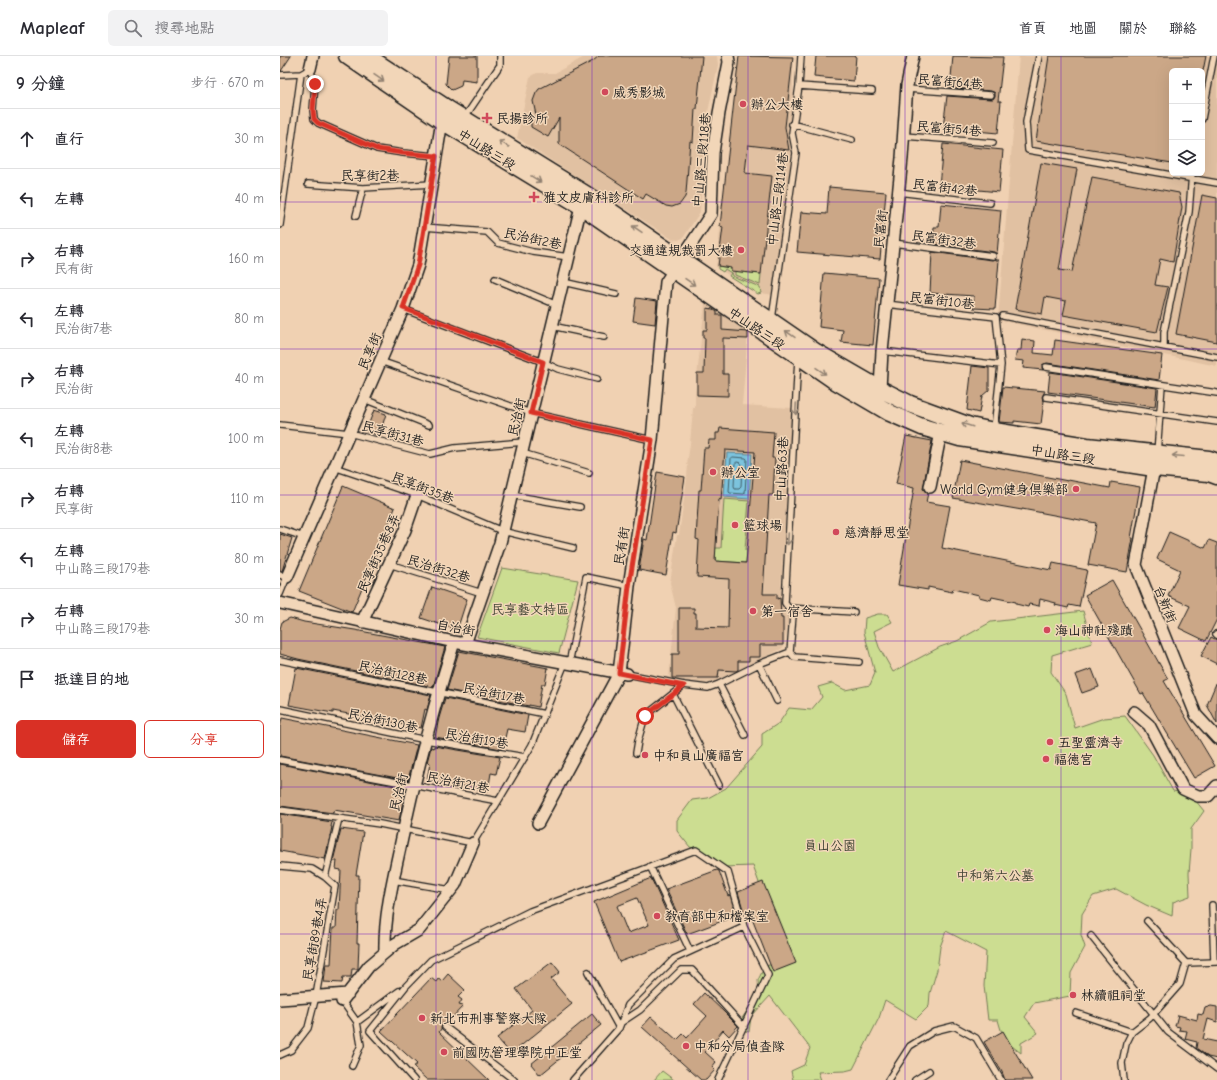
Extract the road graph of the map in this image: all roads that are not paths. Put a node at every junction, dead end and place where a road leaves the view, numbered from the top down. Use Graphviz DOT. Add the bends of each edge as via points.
graph roads {
  1 [pos="313,56"];
  2 [pos="347,56"];
  3 [pos="367,56"];
  4 [pos="500,56"];
  5 [pos="728,56"];
  6 [pos="802,56"];
  7 [pos="913,56"];
  8 [pos="1039,56"];
  9 [pos="1214,56"];
  10 [pos="306,72"];
  11 [pos="280,75"];
  12 [pos="799,86"];
  13 [pos="907,88"];
  14 [pos="872,91"];
  15 [pos="991,95"];
  16 [pos="1205,104"];
  17 [pos="445,115"];
  18 [pos="464,119"];
  19 [pos="792,124"];
  20 [pos="904,136"];
  21 [pos="852,140"];
  22 [pos="993,143"];
  23 [pos="436,156"];
  24 [pos="1169,172"];
  25 [pos="1191,176"];
  26 [pos="1217,183"];
  27 [pos="308,184"];
  28 [pos="432,184"];
  29 [pos="283,185"];
  30 [pos="363,188"];
  31 [pos="898,192"];
  32 [pos="584,200"];
  33 [pos="990,203"];
  34 [pos="356,216"];
  35 [pos="280,225"];
  36 [pos="424,227"];
  37 [pos="893,243"];
  38 [pos="569,256"];
  39 [pos="993,256"];
  40 [pos="677,264"];
  41 [pos="495,279"];
  42 [pos="562,282"];
  43 [pos="616,294"];
  44 [pos="886,304"];
  45 [pos="557,305"];
  46 [pos="403,308"];
  47 [pos="1003,316"];
  48 [pos="771,321"];
  49 [pos="552,326"];
  50 [pos="604,337"];
  51 [pos="1164,347"];
  52 [pos="882,351"];
  53 [pos="799,356"];
  54 [pos="1217,357"];
  55 [pos="380,361"];
  56 [pos="543,362"];
  57 [pos="1001,365"];
  58 [pos="1046,367"];
  59 [pos="597,379"];
  60 [pos="1162,385"];
  61 [pos="880,389"];
  62 [pos="1217,393"];
  63 [pos="1046,397"];
  64 [pos="364,399"];
  65 [pos="873,404"];
  66 [pos="531,413"];
  67 [pos="1160,413"];
  68 [pos="1217,422"];
  69 [pos="280,425"];
  70 [pos="429,425"];
  71 [pos="994,431"];
  72 [pos="349,432"];
  73 [pos="941,432"];
  74 [pos="652,440"];
  75 [pos="524,442"];
  76 [pos="522,453"];
  77 [pos="1155,461"];
  78 [pos="1217,462"];
  79 [pos="334,467"];
  80 [pos="589,473"];
  81 [pos="1217,476"];
  82 [pos="930,486"];
  83 [pos="417,495"];
  84 [pos="511,495"];
  85 [pos="580,508"];
  86 [pos="280,529"];
  87 [pos="502,531"];
  88 [pos="304,538"];
  89 [pos="573,548"];
  90 [pos="389,564"];
  91 [pos="283,576"];
  92 [pos="629,586"];
  93 [pos="482,593"];
  94 [pos="280,594"];
  95 [pos="280,603"];
  96 [pos="788,608"];
  97 [pos="854,612"];
  98 [pos="362,622"];
  99 [pos="460,643"];
  100 [pos="790,652"];
  101 [pos="280,660"];
  102 [pos="859,662"];
  103 [pos="567,663"];
  104 [pos="759,664"];
  105 [pos="623,674"];
  106 [pos="718,684"];
  107 [pos="684,686"];
  108 [pos="438,693"];
  109 [pos="673,694"];
  110 [pos="777,701"];
  111 [pos="280,708"];
  112 [pos="1134,712"];
  113 [pos="545,714"];
  114 [pos="745,735"];
  115 [pos="1217,738"];
  116 [pos="426,740"];
  117 [pos="636,753"];
  118 [pos="525,757"];
  119 [pos="280,760"];
  120 [pos="414,784"];
  121 [pos="719,785"];
  122 [pos="1217,786"];
  123 [pos="498,801"];
  124 [pos="280,810"];
  125 [pos="339,818"];
  126 [pos="538,823"];
  127 [pos="404,829"];
  128 [pos="473,843"];
  129 [pos="280,866"];
  130 [pos="650,866"];
  131 [pos="325,877"];
  132 [pos="393,880"];
  133 [pos="451,890"];
  134 [pos="1212,905"];
  135 [pos="1147,921"];
  136 [pos="744,927"];
  137 [pos="1091,936"];
  138 [pos="690,951"];
  139 [pos="385,952"];
  140 [pos="1216,962"];
  141 [pos="1186,963"];
  142 [pos="588,972"];
  143 [pos="406,986"];
  144 [pos="316,996"];
  145 [pos="345,998"];
  146 [pos="280,999"];
  147 [pos="1076,1013"];
  148 [pos="1154,1014"];
  149 [pos="357,1022"];
  150 [pos="622,1022"];
  151 [pos="445,1027"];
  152 [pos="744,1027"];
  153 [pos="619,1028"];
  154 [pos="1132,1032"];
  155 [pos="280,1055"];
  156 [pos="352,1066"];
  157 [pos="1217,1069"];
  158 [pos="929,1071"];
  159 [pos="578,1075"];
  160 [pos="414,1080"];
  161 [pos="512,1080"];
  162 [pos="573,1080"];
  163 [pos="584,1080"];
  164 [pos="718,1080"];
  165 [pos="888,1080"];
  166 [pos="915,1080"];
  167 [pos="1001,1080"];
  168 [pos="1124,1080"];
  1 -- 10 [label="street"];
  2 -- 17 [label="main road, 中山路三段, one-way"];
  3 -- 17 [label="main road, 中山路三段"];
  4 -- 18 [label="lane" via="500,65"];
  5 -- 40 [label="street, 中山路三段118巷" via="729,62 718,113 710,214"];
  6 -- 12 [label="lane, 中山路三段114巷"];
  7 -- 13 [label="street, 民富街"];
  8 -- 24 [label="lane" via="1026,122 1028,150"];
  9 -- 16 [label="lane"];
  10 -- 11 [label="lane"];
  10 -- 23 [label="lane" via="315,84 313,110 314,119 318,123 377,149"];
  10 -- 29 [label="lane"];
  12 -- 14 [label="lane"];
  12 -- 19 [label="lane, 中山路三段114巷"];
  13 -- 15 [label="lane, 民富街64巷"];
  13 -- 20 [label="street, 民富街"];
  17 -- 18 [label="main road, 中山路三段"];
  17 -- 23 [label="street, 民享街"];
  17 -- 32 [label="main road, 中山路三段, one-way"];
  32 -- 18 [label="main road, 中山路三段, one-way"];
  19 -- 21 [label="lane"];
  19 -- 48 [label="lane, 中山路三段114巷" via="796,154"];
  20 -- 22 [label="lane, 民富街54巷"];
  20 -- 31 [label="street, 民富街"];
  23 -- 28 [label="street, 民享街"];
  25 -- 26 [label="lane"];
  25 -- 51 [label="lane" via="1188,212 1164,332"];
  27 -- 30 [label="lane, 民享街2巷"];
  28 -- 30 [label="lane, 民享街2巷"];
  28 -- 36 [label="street, 民享街"];
  29 -- 35 [label="lane"];
  30 -- 34 [label="lane"];
  31 -- 33 [label="lane, 民富街42巷"];
  31 -- 37 [label="street, 民富街"];
  32 -- 38 [label="street, 民治街"];
  32 -- 40 [label="main road, 中山路三段"];
  36 -- 38 [label="lane, 民治街2巷" via="487,232 498,242 533,252"];
  36 -- 46 [label="street, 民享街" via="418,265"];
  37 -- 39 [label="lane, 民富街32巷"];
  37 -- 44 [label="street, 民富街"];
  38 -- 42 [label="street, 民治街"];
  40 -- 48 [label="main road, 中山路三段"];
  40 -- 53 [label="main road, 中山路三段, one-way"];
  40 -- 74 [label="street, 民有街" via="666,282"];
  41 -- 45 [label="lane"];
  42 -- 43 [label="lane"];
  42 -- 45 [label="street, 民治街"];
  44 -- 52 [label="street, 民富街"];
  44 -- 57 [label="lane, 民富街10巷" via="996,317"];
  45 -- 49 [label="street, 民治街"];
  46 -- 55 [label="street, 民享街"];
  46 -- 56 [label="lane"];
  47 -- 51 [label="lane"];
  61 -- 48 [label="main road, 中山路三段, one-way" via="816,352"];
  49 -- 50 [label="lane"];
  49 -- 56 [label="street, 民治街"];
  51 -- 54 [label="lane"];
  52 -- 57 [label="lane"];
  52 -- 61 [label="street, 民富街"];
  53 -- 65 [label="main road, 中山路三段, one-way"];
  53 -- 96 [label="lane, 中山路63巷, one-way" via="785,603"];
  55 -- 64 [label="street, 民享街"];
  55 -- 66 [label="lane"];
  56 -- 59 [label="lane" via="558,369"];
  56 -- 66 [label="street, 民治街"];
  57 -- 71 [label="lane"];
  58 -- 60 [label="lane"];
  60 -- 62 [label="lane"];
  60 -- 67 [label="lane"];
  61 -- 65 [label="street, 民富街"];
  71 -- 61 [label="main road, 中山路三段, one-way" via="938,415"];
  63 -- 67 [label="lane"];
  64 -- 70 [label="lane"];
  64 -- 72 [label="street, 民享街"];
  65 -- 73 [label="main road, 中山路三段" via="922,427"];
  66 -- 74 [label="lane"];
  66 -- 75 [label="street, 民治街"];
  67 -- 68 [label="lane"];
  67 -- 77 [label="lane"];
  69 -- 72 [label="lane, 民享街31巷"];
  71 -- 77 [label="main road, 中山路三段" via="1087,446"];
  72 -- 75 [label="lane, 民享街31巷" via="430,454 455,448"];
  72 -- 79 [label="street, 民享街"];
  73 -- 77 [label="main road, 中山路三段" via="960,438"];
  73 -- 82 [label="street"];
  74 -- 92 [label="street, 民有街"];
  75 -- 76 [label="street, 民治街"];
  76 -- 80 [label="lane"];
  76 -- 84 [label="street, 民治街"];
  78 -- 77 [label="main road, 中山路三段, one-way" via="1209,459"];
  77 -- 81 [label="main road, 中山路三段"];
  77 -- 115 [label="street, 台新街" via="1136,565 1196,715"];
  79 -- 83 [label="lane, 民享街35巷"];
  79 -- 88 [label="street, 民享街"];
  83 -- 87 [label="lane, 民享街35巷"];
  83 -- 90 [label="street, 民享街35巷8弄" via="405,530"];
  84 -- 85 [label="lane"];
  84 -- 87 [label="street, 民治街"];
  86 -- 88 [label="lane"];
  87 -- 89 [label="lane, 民享街35巷"];
  87 -- 93 [label="street, 民治街"];
  88 -- 91 [label="street, 民享街"];
  90 -- 93 [label="lane, 民治街32巷"];
  90 -- 98 [label="street, 民享街35巷8弄"];
  91 -- 94 [label="lane, 民享街"];
  92 -- 103 [label="lane" via="586,577"];
  92 -- 105 [label="street, 民有街"];
  93 -- 99 [label="street, 民治街"];
  95 -- 98 [label="street, 自治街"];
  96 -- 97 [label="lane"];
  96 -- 100 [label="lane, 中山路63巷" via="793,615"];
  98 -- 99 [label="street, 自治街"];
  99 -- 103 [label="street, 自治街"];
  99 -- 108 [label="street, 民治街"];
  100 -- 102 [label="lane" via="794,657"];
  100 -- 104 [label="lane"];
  101 -- 108 [label="lane, 民治街128巷"];
  103 -- 105 [label="street, 自治街"];
  103 -- 113 [label="lane"];
  104 -- 106 [label="lane"];
  104 -- 110 [label="lane"];
  105 -- 107 [label="lane"];
  105 -- 126 [label="street, 民有街"];
  106 -- 107 [label="lane" via="708,688"];
  106 -- 114 [label="lane"];
  107 -- 109 [label="lane"];
  108 -- 113 [label="lane, 民治街17巷"];
  108 -- 116 [label="street, 民治街"];
  109 -- 117 [label="lane" via="645,716"];
  109 -- 121 [label="lane"];
  111 -- 116 [label="lane, 民治街130巷"];
  112 -- 122 [label="street" via="1150,726 1182,789 1198,796 1208,796"];
  113 -- 118 [label="lane"];
  116 -- 118 [label="lane, 民治街19巷"];
  116 -- 120 [label="street, 民治街"];
  118 -- 123 [label="lane"];
  119 -- 120 [label="lane, 民治街21巷"];
  120 -- 123 [label="lane, 民治街21巷"];
  120 -- 127 [label="street, 民治街"];
  123 -- 128 [label="lane"];
  124 -- 125 [label="lane"];
  125 -- 127 [label="lane"];
  125 -- 131 [label="lane"];
  127 -- 128 [label="lane"];
  127 -- 132 [label="street, 民治街"];
  128 -- 133 [label="street"];
  129 -- 131 [label="lane" via="312,869"];
  130 -- 136 [label="lane" via="696,850 728,872"];
  130 -- 138 [label="lane"];
  130 -- 143 [label="lane" via="530,911 431,960"];
  131 -- 144 [label="lane, 民享街89巷4弄" via="335,886"];
  132 -- 133 [label="lane"];
  132 -- 139 [label="street, 民治街" via="389,896"];
  133 -- 139 [label="street" via="419,930"];
  134 -- 140 [label="lane"];
  135 -- 141 [label="lane"];
  136 -- 138 [label="lane"];
  136 -- 152 [label="lane" via="768,975"];
  137 -- 148 [label="lane"];
  138 -- 150 [label="lane" via="674,960 628,1005"];
  139 -- 145 [label="street" via="369,966"];
  140 -- 141 [label="lane"];
  141 -- 148 [label="lane" via="1180,984"];
  142 -- 153 [label="lane"];
  143 -- 149 [label="lane"];
  143 -- 160 [label="lane" via="370,1031"];
  144 -- 145 [label="street"];
  144 -- 146 [label="street"];
  144 -- 155 [label="lane, 民享街89巷4弄" via="308,1028 291,1050"];
  145 -- 149 [label="lane"];
  147 -- 154 [label="lane"];
  148 -- 154 [label="lane"];
  148 -- 157 [label="lane" via="1168,1032"];
  149 -- 156 [label="lane" via="361,1044"];
  150 -- 152 [label="lane" via="640,1010 681,970 692,970"];
  150 -- 153 [label="lane"];
  151 -- 161 [label="lane"];
  152 -- 164 [label="lane"];
  153 -- 159 [label="lane"];
  154 -- 168 [label="lane" via="1126,1044 1122,1063"];
  158 -- 166 [label="lane"];
  159 -- 162 [label="lane"];
  159 -- 163 [label="lane"];
  165 -- 167 [label="lane" via="910,1046 934,1031 954,1026 976,1038"];
}
